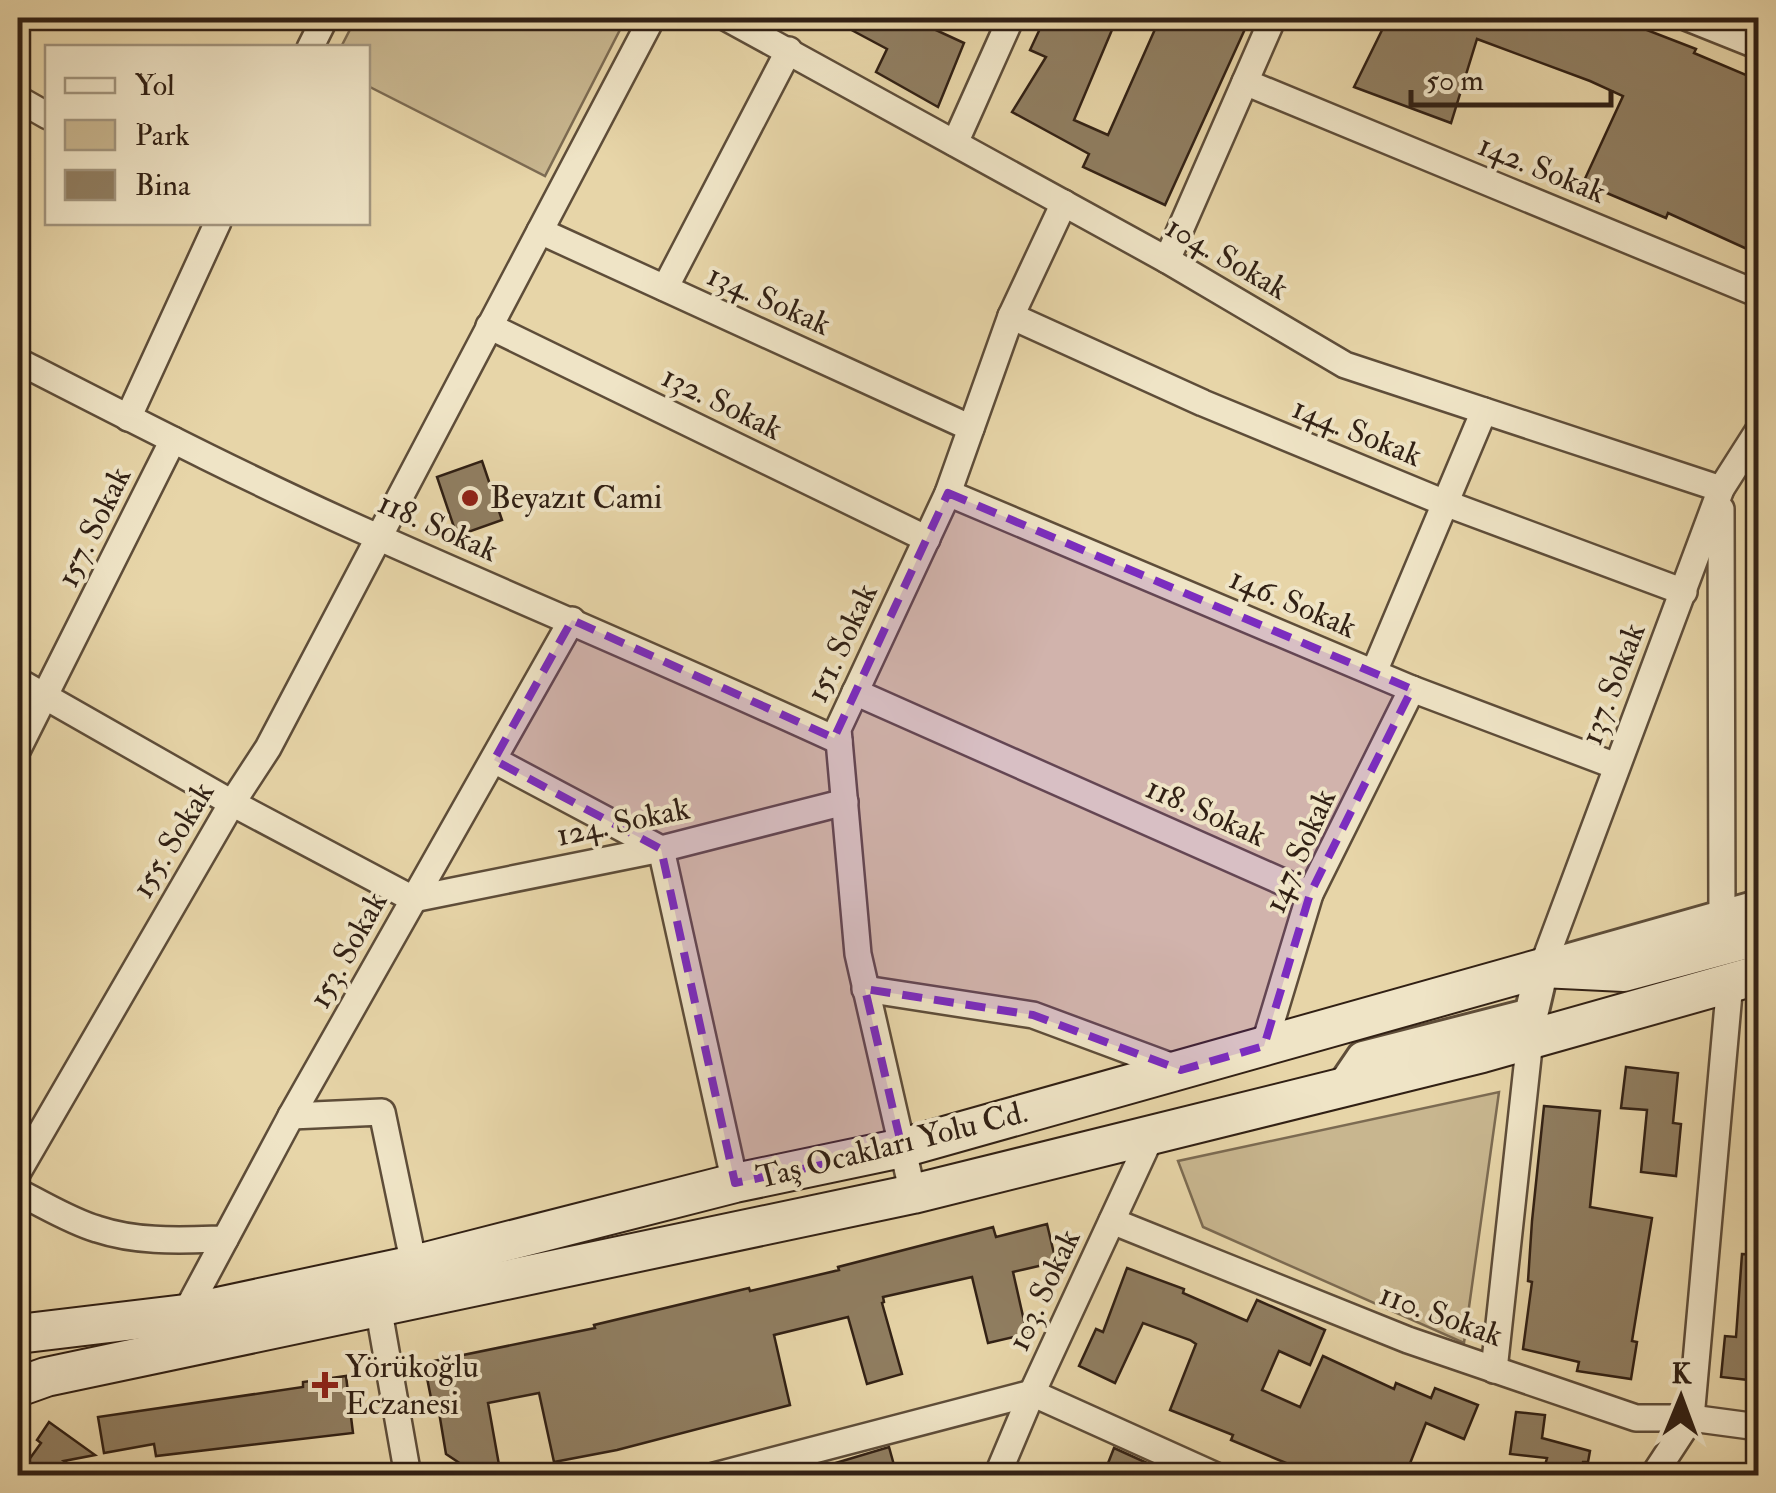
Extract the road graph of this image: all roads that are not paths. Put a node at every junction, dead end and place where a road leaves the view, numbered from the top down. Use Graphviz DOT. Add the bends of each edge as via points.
graph roads {
  1 [pos="326,18"];
  2 [pos="652,18"];
  3 [pos="728,18"];
  4 [pos="1010,18"];
  5 [pos="1273,18"];
  6 [pos="1692,18"];
  7 [pos="762,25"];
  8 [pos="312,45"];
  9 [pos="1758,46"];
  10 [pos="789,50"];
  11 [pos="1245,82"];
  12 [pos="18,99"];
  13 [pos="45,114"];
  14 [pos="954,143"];
  15 [pos="1064,203"];
  16 [pos="217,225"];
  17 [pos="540,231"];
  18 [pos="1168,260"];
  19 [pos="665,288"];
  20 [pos="1758,294"];
  21 [pos="1011,316"];
  22 [pos="490,326"];
  23 [pos="18,360"];
  24 [pos="1484,412"];
  25 [pos="128,418"];
  26 [pos="971,428"];
  27 [pos="1758,431"];
  28 [pos="173,440"];
  29 [pos="1722,489"];
  30 [pos="948,493"];
  31 [pos="1445,504"];
  32 [pos="378,538"];
  33 [pos="926,539"];
  34 [pos="1684,592"];
  35 [pos="572,620"];
  36 [pos="1374,672"];
  37 [pos="18,681"];
  38 [pos="1412,689"];
  39 [pos="856,692"];
  40 [pos="46,695"];
  41 [pos="839,741"];
  42 [pos="18,749"];
  43 [pos="494,760"];
  44 [pos="1616,766"];
  45 [pos="845,802"];
  46 [pos="232,803"];
  47 [pos="661,849"];
  48 [pos="1310,894"];
  49 [pos="414,899"];
  50 [pos="1758,907"];
  51 [pos="1722,919"];
  52 [pos="1758,936"];
  53 [pos="1542,968"];
  54 [pos="1744,979"];
  55 [pos="865,989"];
  56 [pos="1530,1039"];
  57 [pos="1264,1046"];
  58 [pos="1181,1070"];
  59 [pos="1344,1086"];
  60 [pos="291,1116"];
  61 [pos="1153,1132"];
  62 [pos="902,1148"];
  63 [pos="18,1172"];
  64 [pos="735,1183"];
  65 [pos="18,1192"];
  66 [pos="913,1194"];
  67 [pos="1112,1221"];
  68 [pos="225,1239"];
  69 [pos="414,1265"];
  70 [pos="378,1306"];
  71 [pos="185,1314"];
  72 [pos="18,1334"];
  73 [pos="1494,1370"];
  74 [pos="18,1387"];
  75 [pos="1032,1393"];
  76 [pos="1691,1418"];
  77 [pos="1758,1427"];
  78 [pos="408,1476"];
  79 [pos="714,1476"];
  80 [pos="997,1476"];
  81 [pos="1216,1476"];
  82 [pos="1652,1476"];
  1 -- 8 [label="street"];
  2 -- 17 [label="street, 155. Sokak"];
  3 -- 7 [label="street, 104. Sokak"];
  4 -- 14 [label="street"];
  5 -- 11 [label="street"];
  6 -- 9 [label="street"];
  7 -- 10 [label="street, 104. Sokak"];
  10 -- 14 [label="street, 104. Sokak"];
  10 -- 19 [label="street"];
  11 -- 18 [label="street"];
  11 -- 20 [label="street, 142. Sokak"];
  12 -- 13 [label="street"];
  14 -- 15 [label="street, 104. Sokak"];
  15 -- 18 [label="street, 104. Sokak"];
  15 -- 21 [label="street, 151. Sokak"];
  16 -- 25 [label="street, 157. Sokak"];
  17 -- 19 [label="street, 134. Sokak"];
  17 -- 22 [label="street, 155. Sokak"];
  18 -- 24 [label="street, 104. Sokak" via="1345,365"];
  19 -- 26 [label="street, 134. Sokak"];
  21 -- 26 [label="street, 151. Sokak"];
  21 -- 31 [label="street, 144. Sokak"];
  22 -- 32 [label="street, 155. Sokak"];
  22 -- 33 [label="street, 132. Sokak"];
  23 -- 25 [label="street, 118. Sokak"];
  24 -- 29 [label="street, 104. Sokak"];
  24 -- 31 [label="street"];
  25 -- 28 [label="street, 118. Sokak"];
  26 -- 30 [label="street, 151. Sokak"];
  27 -- 29 [label="street, 137. Sokak"];
  28 -- 32 [label="street, 118. Sokak"];
  28 -- 40 [label="street, 157. Sokak"];
  29 -- 34 [label="street, 137. Sokak"];
  29 -- 51 [label="street"];
  30 -- 33 [label="street, 151. Sokak"];
  30 -- 36 [label="street, 146. Sokak"];
  31 -- 34 [label="street, 144. Sokak"];
  31 -- 36 [label="street"];
  32 -- 35 [label="street, 118. Sokak"];
  32 -- 46 [label="street, 155. Sokak"];
  33 -- 39 [label="street, 151. Sokak"];
  34 -- 44 [label="street, 137. Sokak"];
  35 -- 41 [label="street, 118. Sokak"];
  35 -- 43 [label="street, 153. Sokak"];
  36 -- 38 [label="street, 146. Sokak"];
  37 -- 40 [label="street"];
  38 -- 44 [label="street, 146. Sokak"];
  38 -- 48 [label="street, 147. Sokak"];
  39 -- 41 [label="street, 151. Sokak"];
  39 -- 48 [label="street, 118. Sokak"];
  40 -- 42 [label="street, 157. Sokak"];
  40 -- 46 [label="street"];
  41 -- 45 [label="street, 151. Sokak"];
  43 -- 47 [label="street"];
  43 -- 49 [label="street, 153. Sokak"];
  44 -- 53 [label="street, 137. Sokak"];
  45 -- 47 [label="street, 124. Sokak"];
  45 -- 55 [label="street, 151. Sokak"];
  46 -- 49 [label="street"];
  46 -- 63 [label="street, 155. Sokak"];
  47 -- 49 [label="street, 124. Sokak"];
  47 -- 64 [label="street"];
  48 -- 57 [label="street, 147. Sokak"];
  49 -- 60 [label="street, 153. Sokak"];
  50 -- 51 [label="street"];
  51 -- 53 [label="street"];
  52 -- 53 [label="main road, Taş Ocakları Yolu Cd." via="1624,972"];
  53 -- 57 [label="main road, Taş Ocakları Yolu Cd."];
  53 -- 59 [label="street" via="1531,1015 1364,1058"];
  54 -- 56 [label="main road, Taş Ocakları Yolu Cd."];
  54 -- 76 [label="street"];
  55 -- 58 [label="street" via="1033,1015"];
  55 -- 62 [label="street, 151. Sokak"];
  56 -- 59 [label="main road, Taş Ocakları Yolu Cd."];
  56 -- 73 [label="street"];
  57 -- 58 [label="main road, Taş Ocakları Yolu Cd."];
  58 -- 62 [label="main road, Taş Ocakları Yolu Cd."];
  59 -- 61 [label="main road, Taş Ocakları Yolu Cd."];
  60 -- 68 [label="street, 153. Sokak"];
  60 -- 69 [label="street" via="382,1112"];
  61 -- 66 [label="main road, Taş Ocakları Yolu Cd."];
  61 -- 67 [label="street, 103. Sokak"];
  62 -- 64 [label="main road, Taş Ocakları Yolu Cd."];
  62 -- 66 [label="street, 151. Sokak"];
  64 -- 69 [label="main road, Taş Ocakları Yolu Cd."];
  65 -- 68 [label="street" via="114,1234"];
  66 -- 70 [label="main road, Taş Ocakları Yolu Cd."];
  67 -- 73 [label="street, 110. Sokak"];
  67 -- 75 [label="street, 103. Sokak"];
  68 -- 71 [label="street, 153. Sokak"];
  69 -- 71 [label="main road, Taş Ocakları Yolu Cd."];
  70 -- 74 [label="main road, Taş Ocakları Yolu Cd."];
  70 -- 78 [label="street"];
  71 -- 72 [label="main road, Taş Ocakları Yolu Cd."];
  73 -- 76 [label="street, 110. Sokak" via="1636,1418"];
  75 -- 79 [label="street"];
  75 -- 80 [label="street, 103. Sokak"];
  75 -- 81 [label="street"];
  76 -- 77 [label="street, 110. Sokak"];
  76 -- 82 [label="street"];
}
